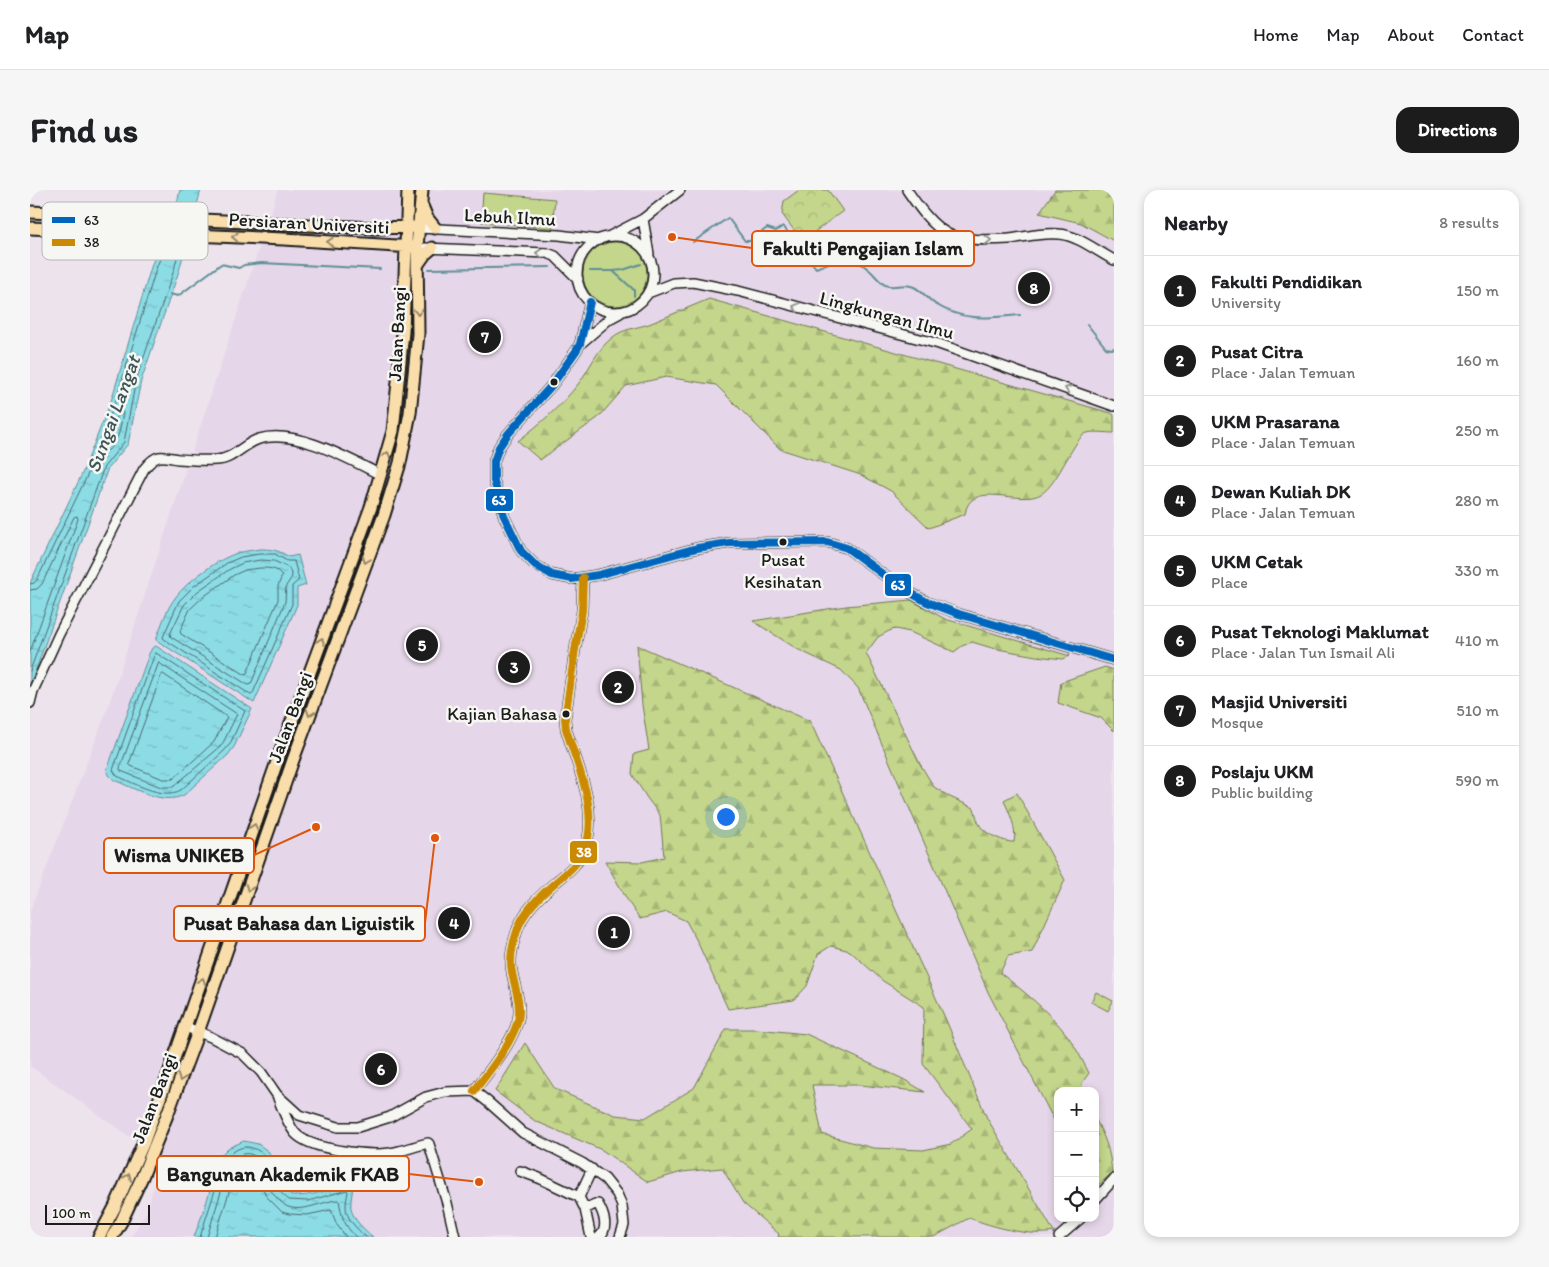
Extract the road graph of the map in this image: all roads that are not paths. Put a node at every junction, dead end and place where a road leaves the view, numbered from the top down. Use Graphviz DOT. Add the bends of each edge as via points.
graph roads {
  1 [pos="408,190"];
  2 [pos="680,190"];
  3 [pos="907,190"];
  4 [pos="421,196"];
  5 [pos="408,210"];
  6 [pos="643,219"];
  7 [pos="208,220"];
  8 [pos="413,227"];
  9 [pos="374,228"];
  10 [pos="435,228"];
  11 [pos="208,235"];
  12 [pos="604,238"];
  13 [pos="376,244"];
  14 [pos="412,247"];
  15 [pos="432,248"];
  16 [pos="650,258"];
  17 [pos="1114,260"];
  18 [pos="418,264"];
  19 [pos="406,270"];
  20 [pos="578,279"];
  21 [pos="648,294"];
  22 [pos="590,302"];
  23 [pos="627,310"];
  24 [pos="580,344"];
  25 [pos="1114,406"];
  26 [pos="381,475"];
  27 [pos="582,578"];
  28 [pos="1114,660"];
  29 [pos="30,703"];
  30 [pos="186,1027"];
  31 [pos="198,1032"];
  32 [pos="474,1091"];
  33 [pos="277,1095"];
  34 [pos="592,1169"];
  35 [pos="520,1171"];
  36 [pos="1114,1179"];
  37 [pos="1099,1196"];
  38 [pos="579,1197"];
  39 [pos="585,1209"];
  40 [pos="1076,1222"];
  41 [pos="99,1237"];
  42 [pos="112,1237"];
  43 [pos="455,1237"];
  44 [pos="591,1237"];
  45 [pos="599,1237"];
  46 [pos="620,1237"];
  47 [pos="1059,1237"];
  1 -- 5 [label="main road, Jalan Bangi"];
  2 -- 6 [label="street"];
  3 -- 17 [label="street, one-way" via="932,222 947,234 984,240 1037,233 1060,234"];
  4 -- 8 [label="main road, Jalan Bangi"];
  4 -- 10 [label="main road" via="426,218"];
  5 -- 8 [label="main road, Jalan Bangi"];
  5 -- 9 [label="main road" via="394,223"];
  6 -- 12 [label="street"];
  6 -- 16 [label="street"];
  7 -- 9 [label="main road, Persiaran Universiti"];
  8 -- 9 [label="main road, Persiaran Universiti"];
  8 -- 10 [label="street, Lebuh Ilmu"];
  8 -- 14 [label="main road, Jalan Bangi"];
  10 -- 12 [label="street, Lebuh Ilmu"];
  13 -- 11 [label="main road, Persiaran Universiti, one-way"];
  12 -- 16 [label="street" via="628,238 645,250"];
  12 -- 20 [label="street" via="585,252 580,260"];
  13 -- 14 [label="main road, Persiaran Universiti"];
  13 -- 19 [label="main road" via="394,253"];
  14 -- 15 [label="street, Lebuh Ilmu"];
  14 -- 18 [label="main road, Jalan Bangi"];
  14 -- 19 [label="main road, Jalan Bangi"];
  15 -- 18 [label="main road"];
  20 -- 15 [label="street, Lebuh Ilmu, one-way" via="555,256 547,253"];
  16 -- 21 [label="street" via="653,276"];
  18 -- 31 [label="main road, Jalan Bangi, one-way" via="418,334 410,412 400,463"];
  26 -- 19 [label="main road, Jalan Bangi, one-way" via="393,431 404,332"];
  20 -- 22 [label="street"];
  21 -- 23 [label="street"];
  25 -- 21 [label="street, Lingkungan Ilmu, one-way" via="939,344 738,291 693,282 674,283"];
  22 -- 23 [label="street" via="612,312"];
  22 -- 24 [label="street"];
  23 -- 24 [label="street" via="609,319"];
  24 -- 27 [label="street" via="554,383 499,446 494,461 494,481 504,516 521,551 534,564 552,574"];
  26 -- 29 [label="street" via="339,454 286,437 250,442 222,460 159,457 151,461 59,634"];
  30 -- 26 [label="main road, Jalan Bangi, one-way" via="279,756"];
  27 -- 28 [label="street" via="697,548 729,543 827,542 847,548 900,587 927,602"];
  27 -- 32 [label="street" via="582,611 565,719 588,798 587,839 577,862 525,914 518,927 511,970 519,1012 516,1026"];
  30 -- 31 [label="street"];
  41 -- 30 [label="main road, Jalan Bangi, one-way" via="142,1144"];
  31 -- 33 [label="street" via="243,1054"];
  31 -- 42 [label="main road, Jalan Bangi, one-way" via="142,1176"];
  32 -- 33 [label="street" via="445,1092 390,1117 358,1127 338,1127 299,1115"];
  32 -- 34 [label="street" via="523,1133"];
  33 -- 43 [label="street" via="294,1132 314,1144 356,1153 390,1153 428,1143"];
  34 -- 38 [label="street"];
  34 -- 46 [label="street" via="605,1179 622,1206 624,1225"];
  35 -- 38 [label="street"];
  36 -- 37 [label="street"];
  38 -- 39 [label="street"];
  39 -- 44 [label="street"];
  39 -- 45 [label="street" via="595,1204 601,1209 605,1226"];
  40 -- 47 [label="street"];
}
